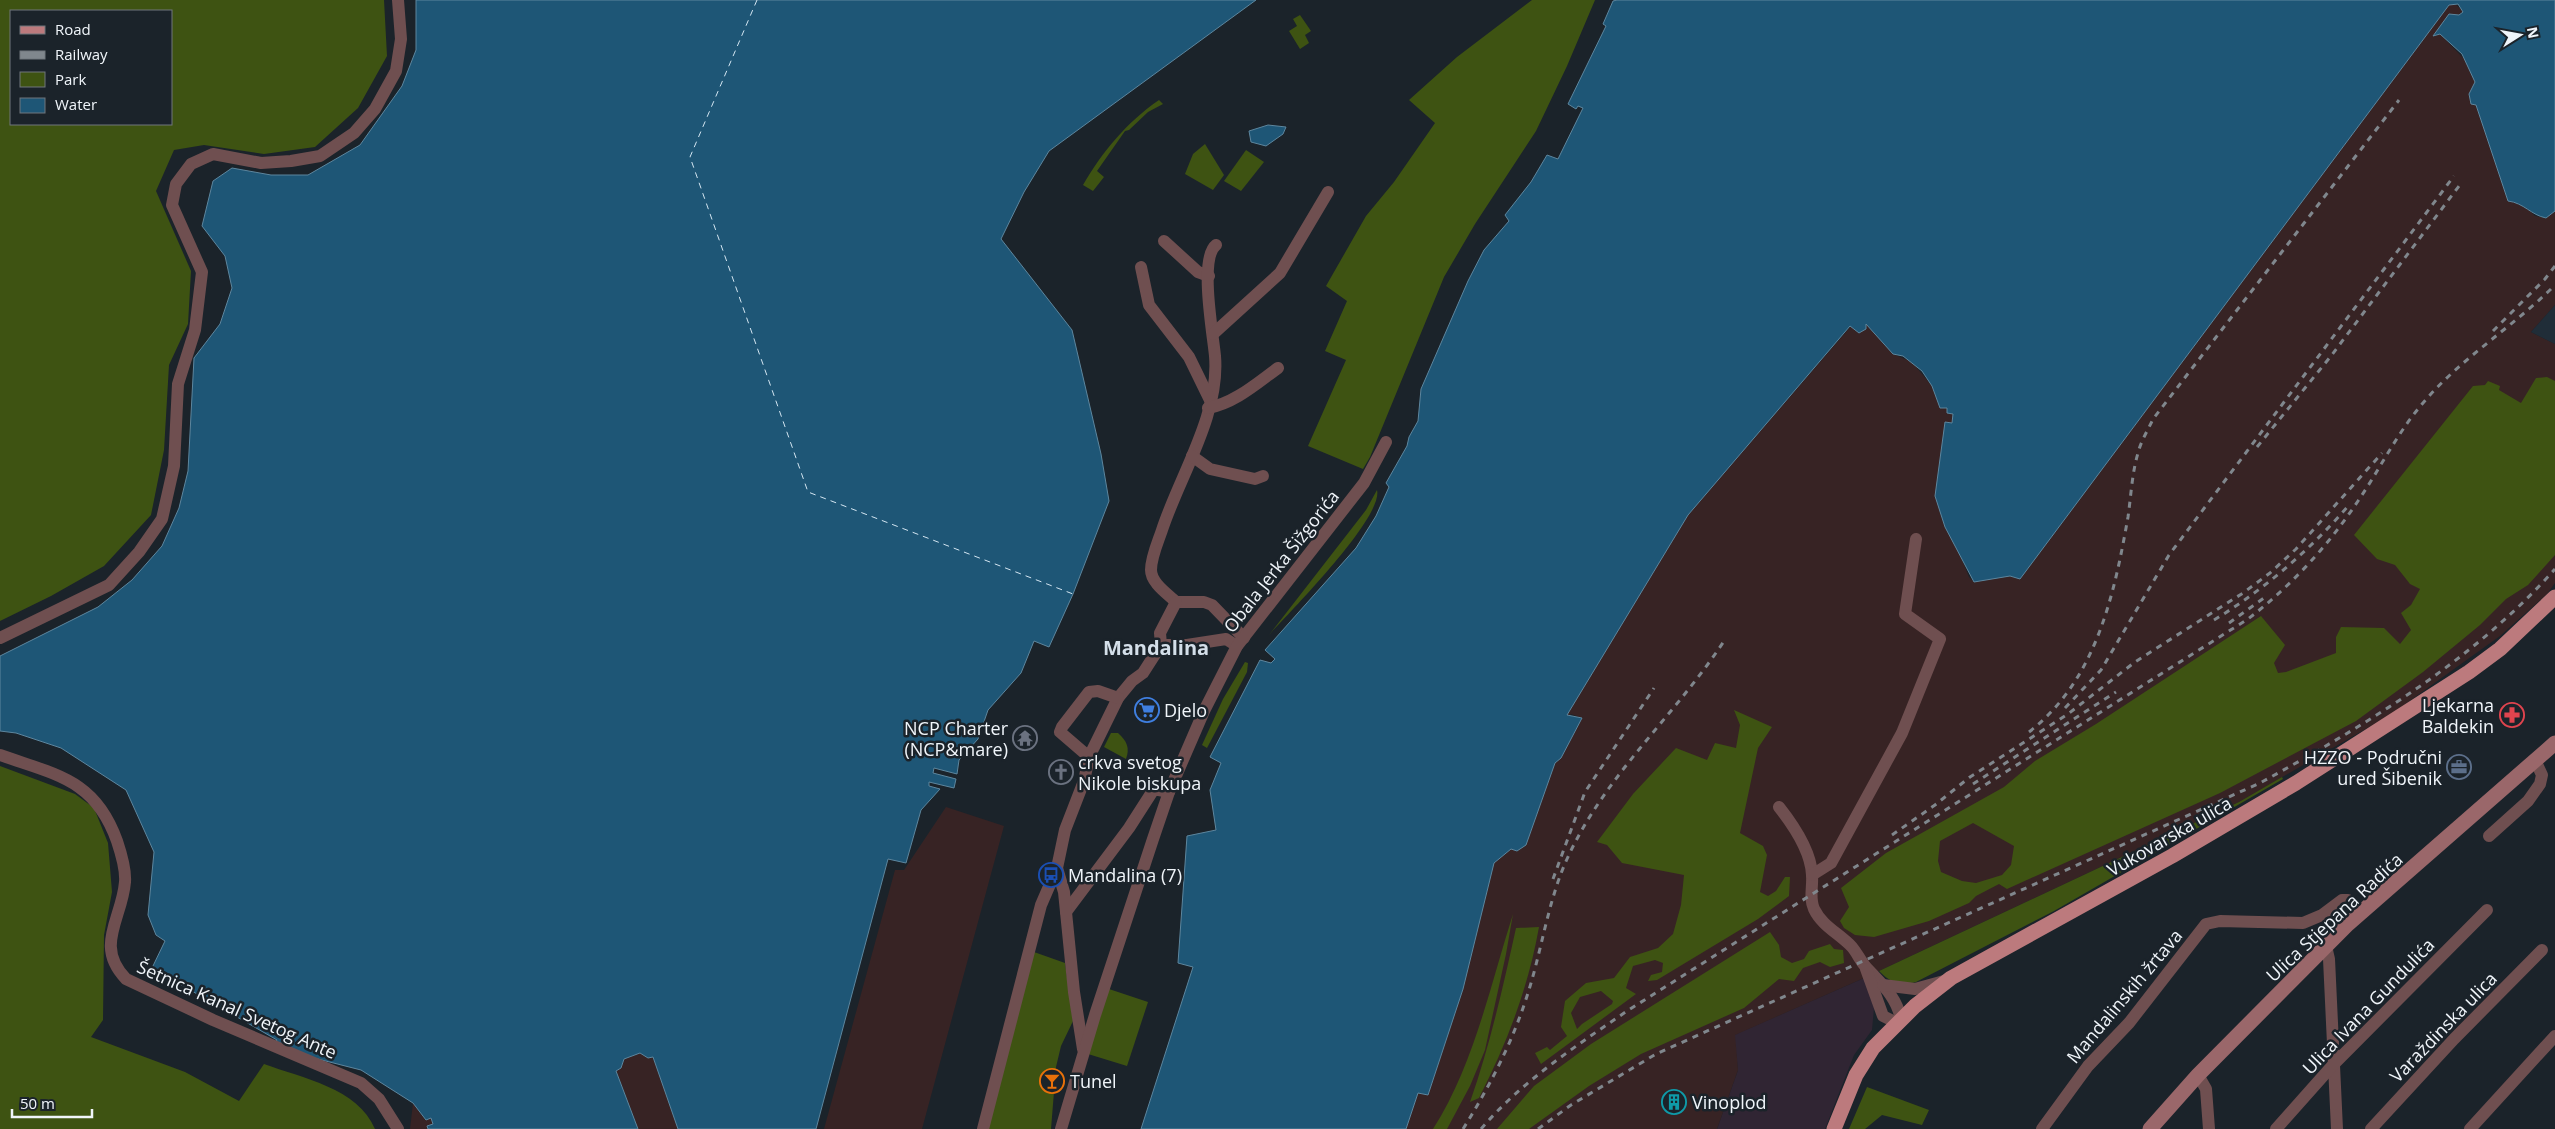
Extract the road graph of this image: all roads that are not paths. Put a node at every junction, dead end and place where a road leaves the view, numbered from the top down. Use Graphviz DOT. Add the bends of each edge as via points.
graph roads {
  1 [pos="398,0"];
  2 [pos="1328,192"];
  3 [pos="1164,241"];
  4 [pos="1216,244"];
  5 [pos="1141,267"];
  6 [pos="1209,276"];
  7 [pos="1213,334"];
  8 [pos="1278,368"];
  9 [pos="1209,404"];
  10 [pos="1386,442"];
  11 [pos="1192,456"];
  12 [pos="1263,476"];
  13 [pos="1916,540"];
  14 [pos="2555,597"];
  15 [pos="1176,602"];
  16 [pos="0,638"];
  17 [pos="1241,642"];
  18 [pos="1161,645"];
  19 [pos="1118,698"];
  20 [pos="2555,743"];
  21 [pos="0,755"];
  22 [pos="1088,757"];
  23 [pos="2535,760"];
  24 [pos="1169,792"];
  25 [pos="1779,807"];
  26 [pos="2489,836"];
  27 [pos="1057,868"];
  28 [pos="1812,875"];
  29 [pos="2487,910"];
  30 [pos="1066,912"];
  31 [pos="2362,912"];
  32 [pos="2326,946"];
  33 [pos="2542,950"];
  34 [pos="1866,966"];
  35 [pos="1951,978"];
  36 [pos="1883,985"];
  37 [pos="1899,1021"];
  38 [pos="2555,1036"];
  39 [pos="1083,1053"];
  40 [pos="2332,1066"];
  41 [pos="2198,1074"];
  42 [pos="398,1129"];
  43 [pos="983,1129"];
  44 [pos="1062,1129"];
  45 [pos="1834,1129"];
  46 [pos="2042,1129"];
  47 [pos="2150,1129"];
  48 [pos="2209,1129"];
  49 [pos="2276,1129"];
  50 [pos="2337,1129"];
  51 [pos="2371,1129"];
  52 [pos="2470,1129"];
  1 -- 16 [label="street" via="401,39 396,71 375,109 354,133 320,156 292,161 261,163 213,154 191,164 176,184 172,204 202,272 196,330 178,384 174,466 162,519 139,552 109,585"];
  2 -- 7 [label="street" via="1280,273"];
  3 -- 6 [label="street" via="1198,272"];
  4 -- 6 [label="street" via="1212,248"];
  5 -- 9 [label="street" via="1149,305 1189,358"];
  6 -- 7 [label="street"];
  7 -- 9 [label="street" via="1215,382"];
  8 -- 9 [label="street" via="1221,406"];
  9 -- 11 [label="street"];
  10 -- 17 [label="street, Obala Jerka Šižgorića" via="1364,483"];
  11 -- 12 [label="street" via="1210,470 1256,479"];
  11 -- 15 [label="street" via="1166,518 1151,571 1154,580"];
  13 -- 28 [label="street" via="1905,614 1940,639 1902,734 1831,863"];
  14 -- 35 [label="main road, Vukovarska ulica" via="2500,649 2469,672 2290,787"];
  15 -- 17 [label="street" via="1212,605"];
  15 -- 18 [label="street" via="1160,633"];
  17 -- 18 [label="street" via="1226,639"];
  17 -- 24 [label="street, Obala Jerka Šižgorića" via="1204,711"];
  18 -- 19 [label="street" via="1142,673"];
  19 -- 22 [label="street"];
  19 -- 22 [label="street" via="1098,690 1089,692 1062,727 1060,732"];
  20 -- 23 [label="main road, Ulica Stjepana Radića"];
  21 -- 42 [label="street, Šetnica Kanal Svetog Ante" via="59,776 91,794 109,819 121,852 126,882 113,928 110,955 126,979 361,1083 379,1099"];
  22 -- 27 [label="street" via="1084,781 1066,830"];
  23 -- 26 [label="street" via="2542,775 2537,790"];
  23 -- 31 [label="main road, Ulica Stjepana Radića"];
  24 -- 30 [label="street" via="1154,789"];
  24 -- 39 [label="street, Obala Jerka Šižgorića"];
  25 -- 28 [label="street" via="1794,826"];
  27 -- 30 [label="street"];
  27 -- 43 [label="street" via="1041,905"];
  28 -- 34 [label="street" via="1810,887 1814,909"];
  29 -- 40 [label="street, Ulica Ivana Gundulića"];
  30 -- 39 [label="street"];
  31 -- 32 [label="main road, Ulica Stjepana Radića"];
  31 -- 46 [label="street, Mandalinskih žrtava" via="2348,900 2342,900 2322,915 2303,922 2220,921 2206,924 2129,1024 2088,1066"];
  32 -- 40 [label="street"];
  32 -- 41 [label="main road, Ulica Stjepana Radića"];
  33 -- 51 [label="street, Varaždinska ulica"];
  34 -- 36 [label="street"];
  34 -- 37 [label="street" via="1883,1016"];
  35 -- 36 [label="street" via="1915,989"];
  35 -- 37 [label="main road, Vukovarska ulica"];
  36 -- 37 [label="street" via="1894,1000"];
  37 -- 45 [label="main road, Vukovarska ulica" via="1881,1037 1856,1075"];
  38 -- 52 [label="street"];
  39 -- 44 [label="street, Obala Jerka Šižgorića"];
  40 -- 49 [label="street, Ulica Ivana Gundulića"];
  40 -- 50 [label="street"];
  41 -- 47 [label="main road, Ulica Stjepana Radića"];
  41 -- 48 [label="street" via="2206,1089"];
}
